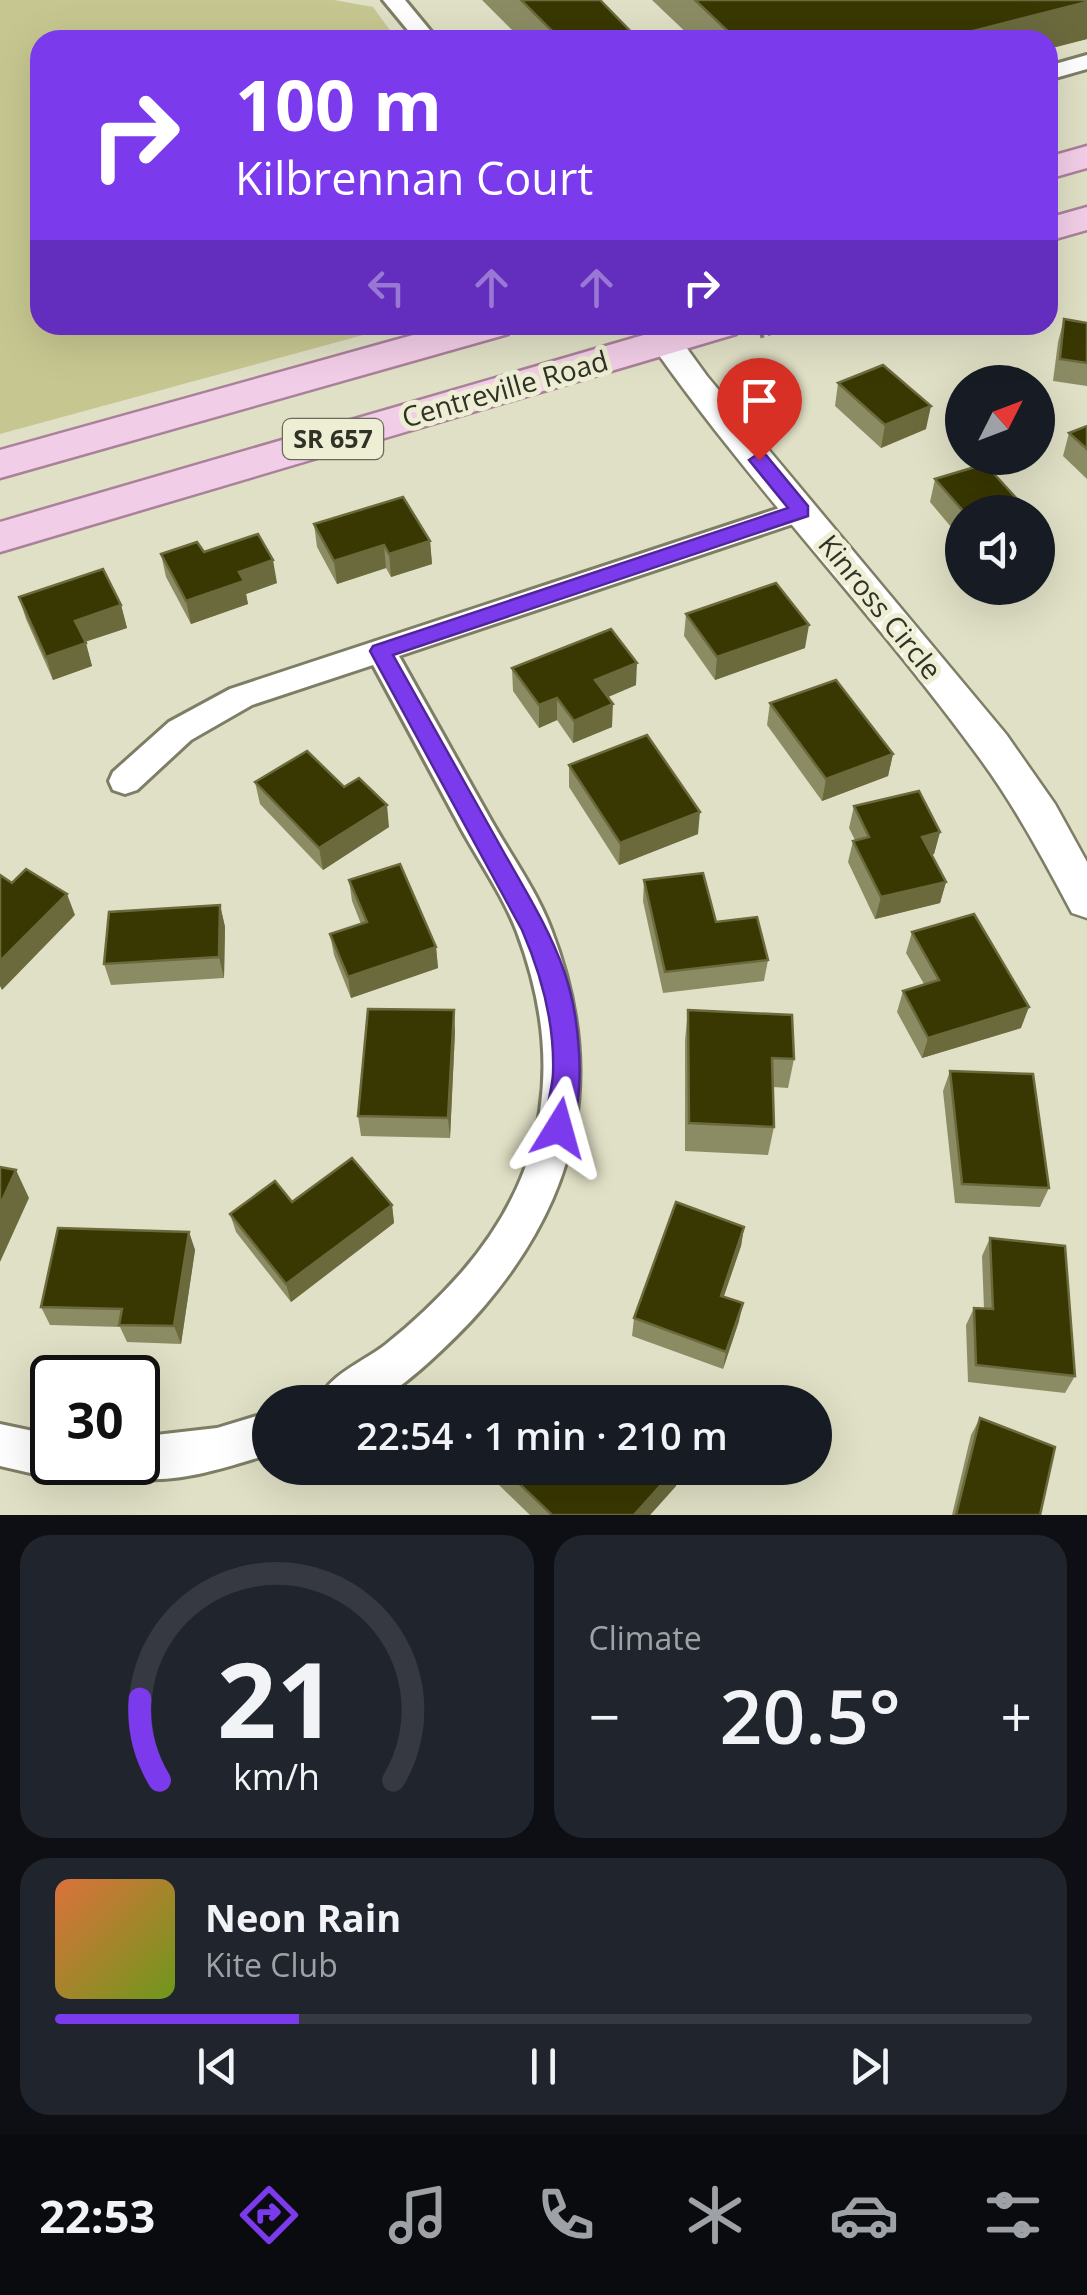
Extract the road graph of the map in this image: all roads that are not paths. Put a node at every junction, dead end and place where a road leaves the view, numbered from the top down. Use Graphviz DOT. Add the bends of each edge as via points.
graph roads {
  1 [pos="394,0"];
  2 [pos="419,30"];
  3 [pos="1087,62"];
  4 [pos="1058,70"];
  5 [pos="1087,157"];
  6 [pos="1058,165"];
  7 [pos="1087,218"];
  8 [pos="1058,227"];
  9 [pos="458,335"];
  10 [pos="654,335"];
  11 [pos="662,335"];
  12 [pos="0,464"];
  13 [pos="801,511"];
  14 [pos="0,537"];
  15 [pos="380,651"];
  16 [pos="124,781"];
  17 [pos="1087,901"];
  18 [pos="367,1385"];
  19 [pos="252,1438"];
  20 [pos="0,1445"];
  21 [pos="30,1451"];
  22 [pos="160,1456"];
  1 -- 2 [label="street"];
  3 -- 4 [label="street"];
  5 -- 6 [label="main road"];
  7 -- 8 [label="main road"];
  9 -- 12 [label="main road, SR 657"];
  10 -- 14 [label="main road, Centreville Road / SR 657"];
  11 -- 13 [label="street, Kinross Circle"];
  13 -- 15 [label="street"];
  13 -- 17 [label="street, Kinross Circle" via="992,745"];
  15 -- 16 [label="street" via="241,698 180,731"];
  15 -- 18 [label="street" via="533,927 564,1022 566,1074 559,1128 518,1232 442,1328"];
  19 -- 22 [label="street"];
  20 -- 21 [label="street"];
}
